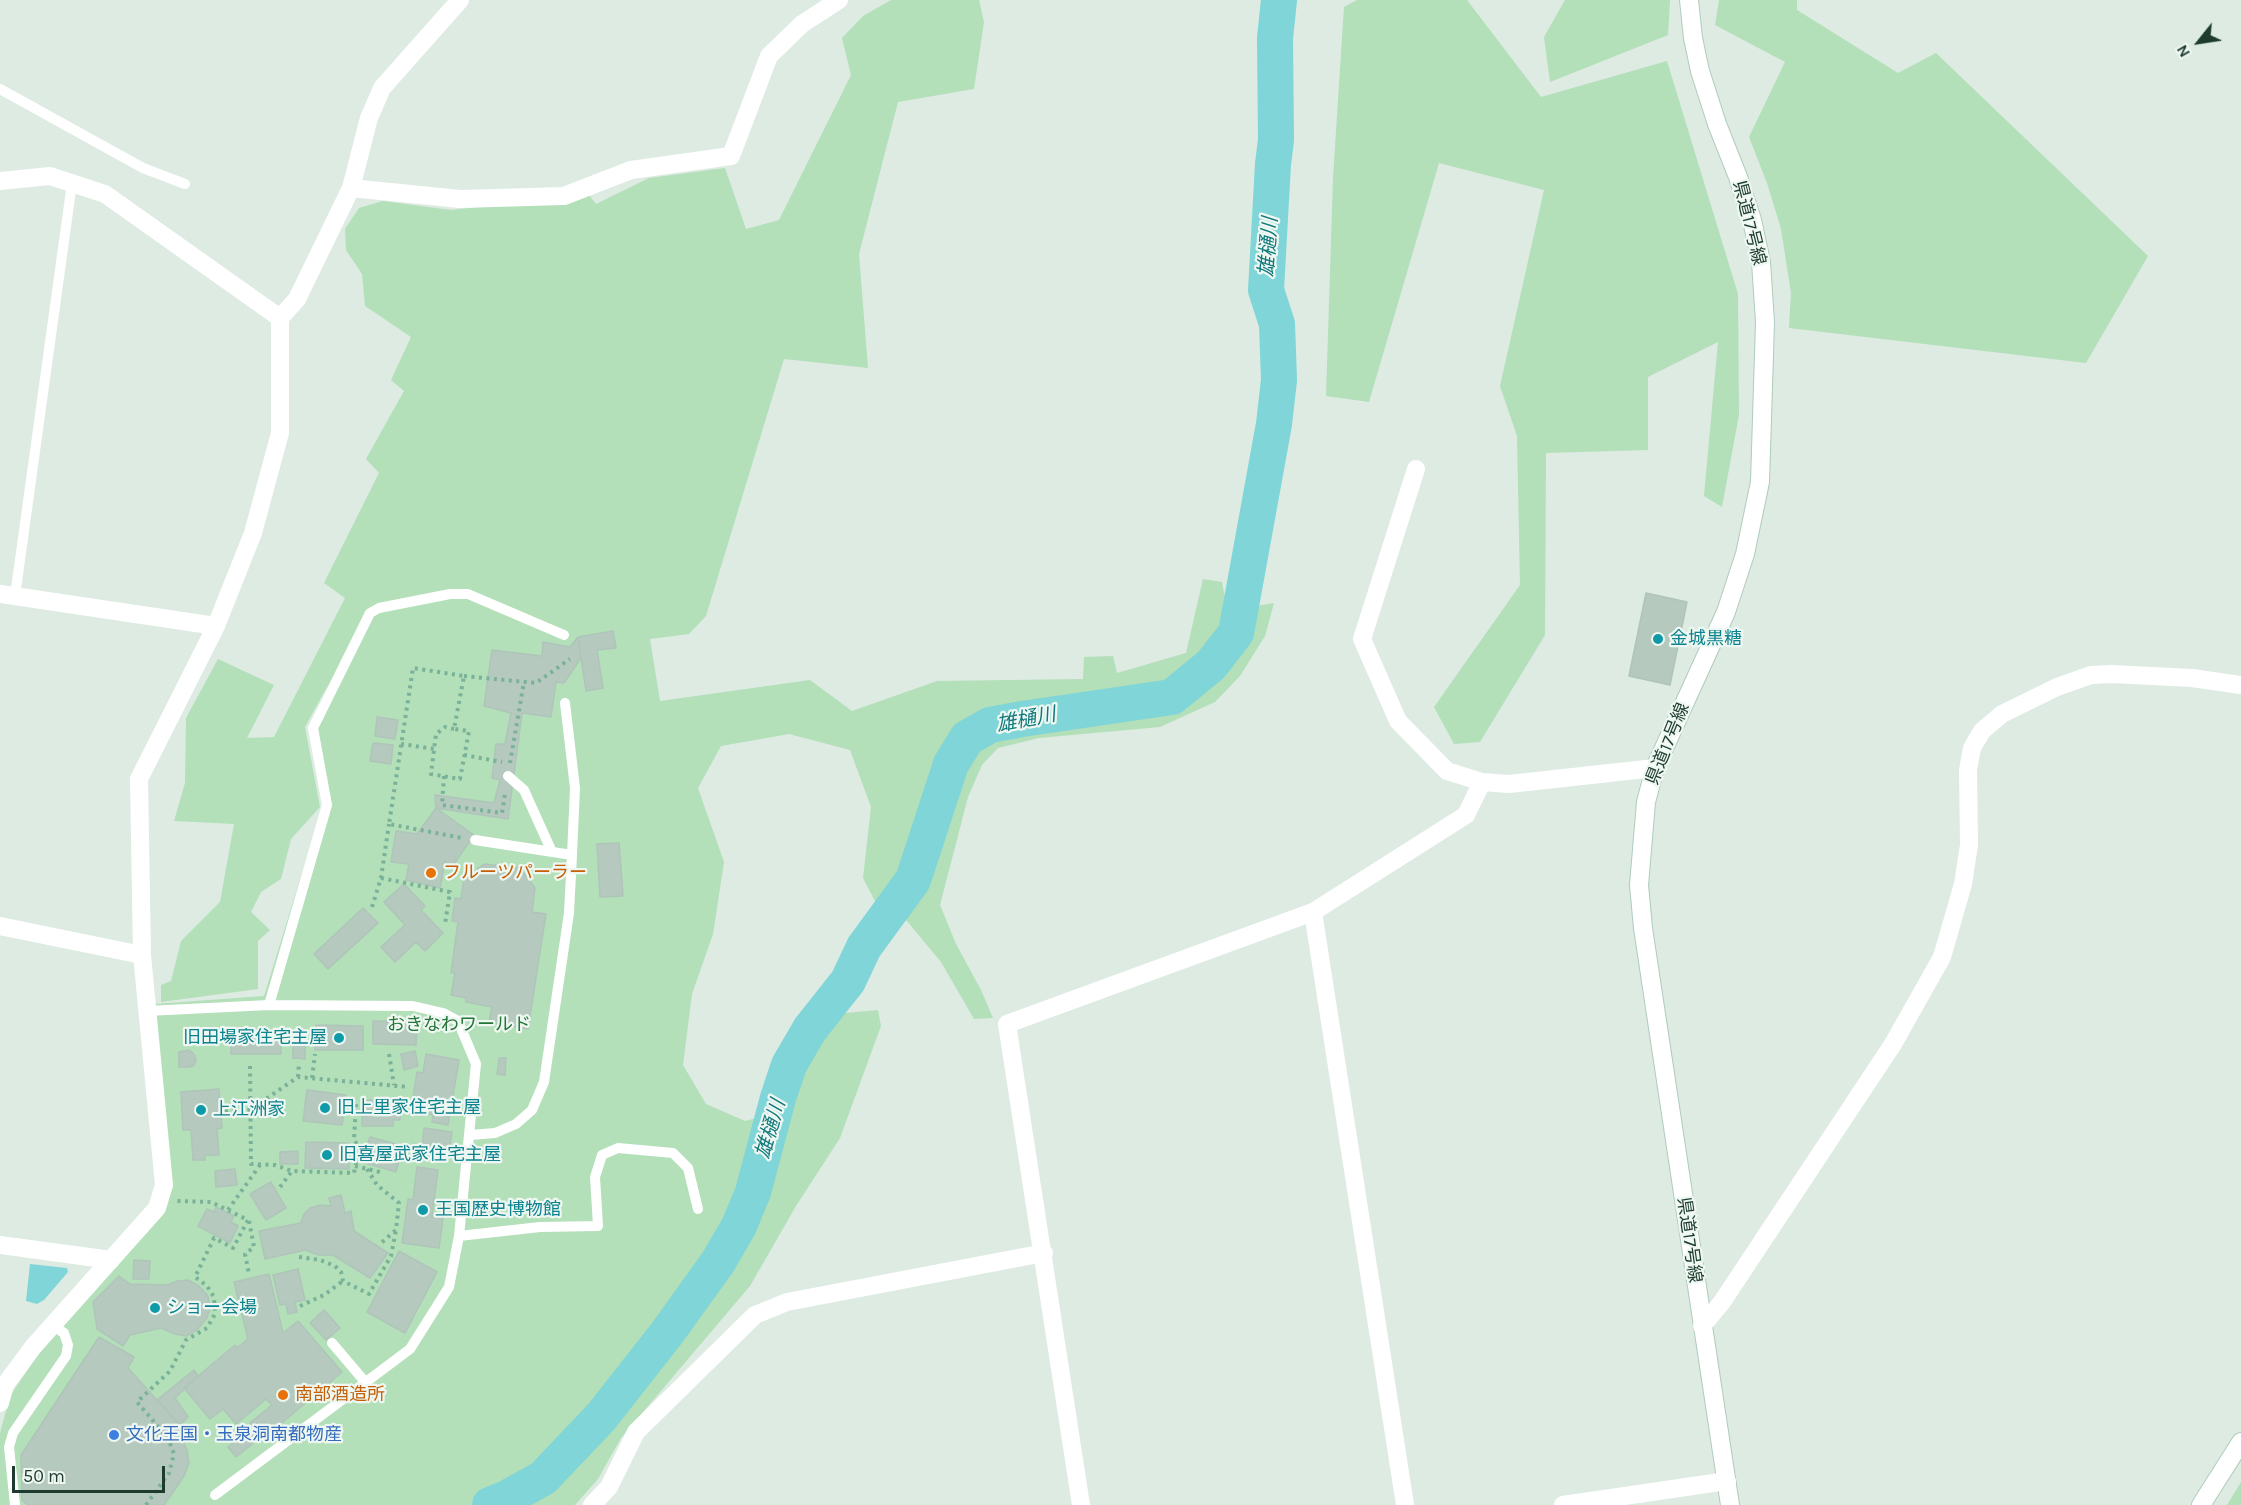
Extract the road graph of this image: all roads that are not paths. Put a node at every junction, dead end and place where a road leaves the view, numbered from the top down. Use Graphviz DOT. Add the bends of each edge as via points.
graph roads {
  1 [pos="460,0"];
  2 [pos="839,0"];
  3 [pos="1689,0"];
  4 [pos="0,89"];
  5 [pos="0,181"];
  6 [pos="72,183"];
  7 [pos="185,184"];
  8 [pos="351,188"];
  9 [pos="280,318"];
  10 [pos="1416,469"];
  11 [pos="7,595"];
  12 [pos="216,626"];
  13 [pos="564,635"];
  14 [pos="2241,685"];
  15 [pos="565,703"];
  16 [pos="1655,768"];
  17 [pos="508,776"];
  18 [pos="1482,782"];
  19 [pos="475,840"];
  20 [pos="552,852"];
  21 [pos="572,855"];
  22 [pos="1313,912"];
  23 [pos="0,926"];
  24 [pos="142,955"];
  25 [pos="269,1005"];
  26 [pos="147,1011"];
  27 [pos="470,1135"];
  28 [pos="698,1209"];
  29 [pos="459,1236"];
  30 [pos="0,1245"];
  31 [pos="1044,1253"];
  32 [pos="111,1260"];
  33 [pos="52,1325"];
  34 [pos="1702,1326"];
  35 [pos="332,1343"];
  36 [pos="366,1383"];
  37 [pos="0,1403"];
  38 [pos="2241,1442"];
  39 [pos="1727,1481"];
  40 [pos="215,1495"];
  41 [pos="15,1505"];
  42 [pos="592,1505"];
  43 [pos="1081,1505"];
  44 [pos="1405,1505"];
  45 [pos="1563,1505"];
  46 [pos="1730,1505"];
  47 [pos="2201,1505"];
  1 -- 8 [label="street" via="382,88 369,118"];
  2 -- 8 [label="street" via="802,24 769,56 731,156 631,170 564,196 460,199"];
  3 -- 16 [label="street, 県道17号線" via="1700,71 1752,220 1761,262 1765,321 1760,482 1746,554 1726,612"];
  4 -- 7 [label="lane" via="143,168"];
  5 -- 6 [label="street" via="50,176"];
  6 -- 9 [label="street" via="105,194"];
  6 -- 11 [label="lane"];
  8 -- 9 [label="street" via="297,299"];
  9 -- 12 [label="street" via="280,433 253,533"];
  10 -- 18 [label="street" via="1362,639 1398,721 1447,771"];
  11 -- 12 [label="street"];
  12 -- 24 [label="street" via="139,779"];
  13 -- 25 [label="lane" via="468,594 450,594 370,613 313,728 327,805"];
  14 -- 34 [label="street" via="2193,678 2091,675 2002,714 1982,731 1972,748 1968,770 1969,845 1963,884 1942,957 1893,1044 1722,1302"];
  15 -- 21 [label="lane" via="575,788"];
  16 -- 18 [label="street" via="1509,784"];
  16 -- 34 [label="street, 県道17号線" via="1646,802 1639,885"];
  17 -- 20 [label="lane" via="524,790"];
  18 -- 22 [label="street" via="1466,815"];
  19 -- 20 [label="lane"];
  20 -- 21 [label="lane"];
  21 -- 27 [label="lane" via="569,914 543,1082 532,1110 516,1124 495,1133"];
  22 -- 31 [label="street" via="1007,1024"];
  22 -- 44 [label="street"];
  23 -- 24 [label="street"];
  24 -- 26 [label="street"];
  25 -- 26 [label="lane"];
  25 -- 27 [label="lane" via="413,1006 458,1021 476,1064"];
  26 -- 32 [label="street" via="165,1185 157,1208"];
  27 -- 29 [label="lane"];
  28 -- 29 [label="lane" via="688,1168 673,1153 618,1148 602,1155 595,1177 598,1226 540,1227"];
  29 -- 36 [label="lane" via="449,1287 410,1349"];
  30 -- 32 [label="street"];
  31 -- 42 [label="street" via="788,1302 755,1315 636,1432 609,1487"];
  31 -- 43 [label="street"];
  32 -- 33 [label="street"];
  33 -- 37 [label="street" via="5,1385"];
  33 -- 41 [label="lane" via="64,1333 66,1356 13,1433 9,1447"];
  34 -- 39 [label="street, 県道17号線"];
  35 -- 36 [label="lane"];
  36 -- 40 [label="lane"];
  38 -- 47 [label="street"];
  39 -- 45 [label="street"];
  39 -- 46 [label="street, 県道17号線"];
}
